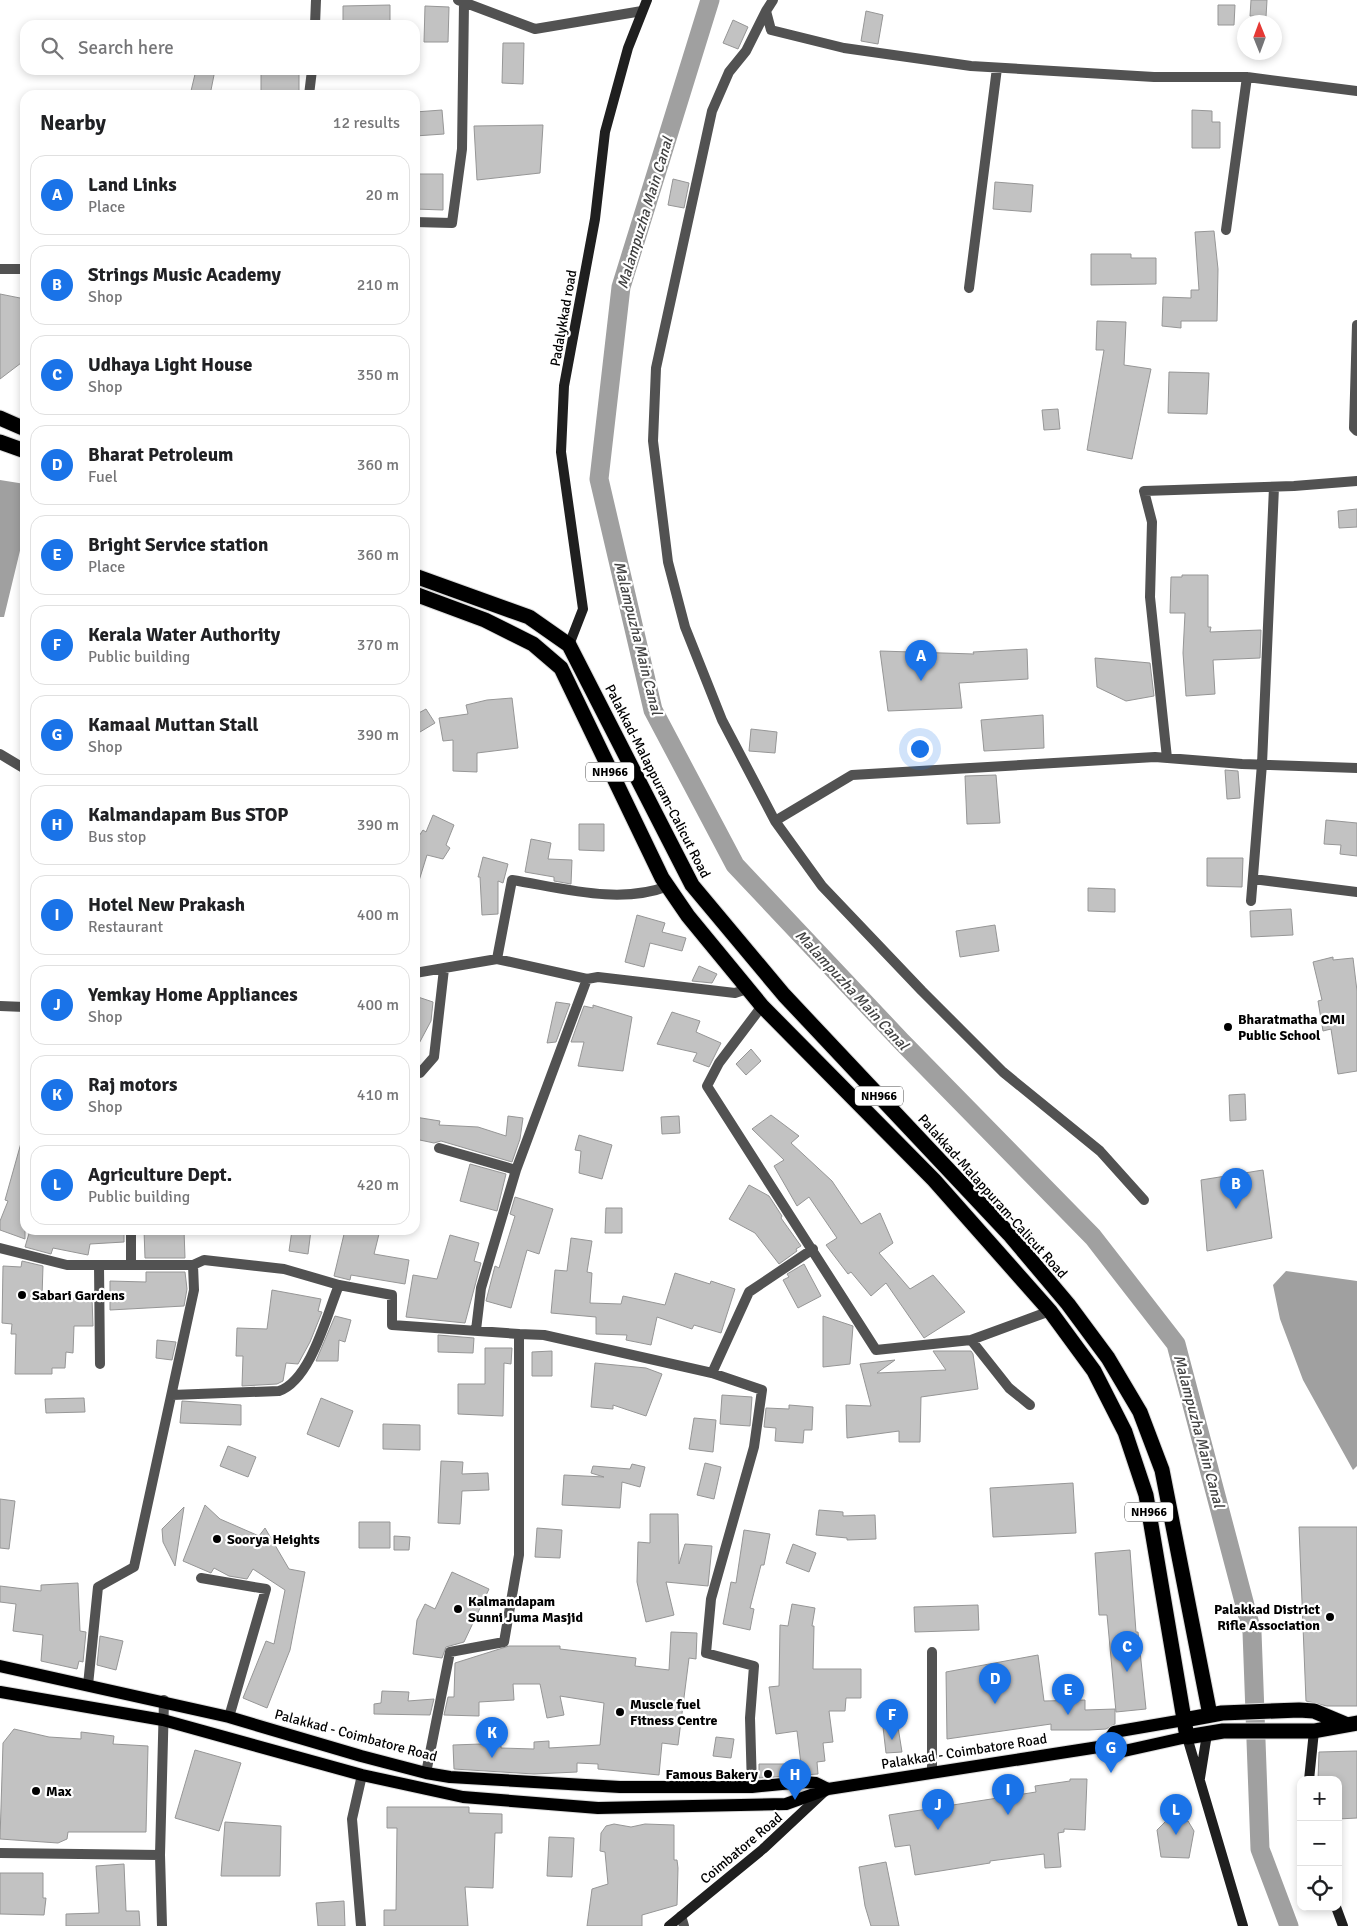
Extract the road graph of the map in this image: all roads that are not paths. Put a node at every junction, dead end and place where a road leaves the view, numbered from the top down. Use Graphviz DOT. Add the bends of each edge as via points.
graph roads {
  1 [pos="316,0"];
  2 [pos="647,0"];
  3 [pos="773,0"];
  4 [pos="461,1"];
  5 [pos="642,11"];
  6 [pos="766,11"];
  7 [pos="315,20"];
  8 [pos="997,68"];
  9 [pos="312,75"];
  10 [pos="1247,77"];
  11 [pos="310,90"];
  12 [pos="1357,91"];
  13 [pos="420,222"];
  14 [pos="1226,230"];
  15 [pos="0,269"];
  16 [pos="20,269"];
  17 [pos="969,288"];
  18 [pos="1357,325"];
  19 [pos="0,418"];
  20 [pos="20,427"];
  21 [pos="1357,431"];
  22 [pos="0,442"];
  23 [pos="20,449"];
  24 [pos="1357,481"];
  25 [pos="1274,487"];
  26 [pos="420,578"];
  27 [pos="420,596"];
  28 [pos="569,645"];
  29 [pos="554,662"];
  30 [pos="0,754"];
  31 [pos="1167,758"];
  32 [pos="1262,764"];
  33 [pos="20,765"];
  34 [pos="1357,768"];
  35 [pos="774,821"];
  36 [pos="1253,878"];
  37 [pos="668,886"];
  38 [pos="1357,892"];
  39 [pos="1251,901"];
  40 [pos="497,959"];
  41 [pos="444,969"];
  42 [pos="420,972"];
  43 [pos="587,979"];
  44 [pos="747,989"];
  45 [pos="0,1006"];
  46 [pos="762,1006"];
  47 [pos="20,1007"];
  48 [pos="420,1073"];
  49 [pos="439,1148"];
  50 [pos="516,1170"];
  51 [pos="1144,1200"];
  52 [pos="132,1235"];
  53 [pos="0,1248"];
  54 [pos="813,1249"];
  55 [pos="99,1265"];
  56 [pos="131,1265"];
  57 [pos="193,1265"];
  58 [pos="339,1285"];
  59 [pos="1050,1311"];
  60 [pos="476,1330"];
  61 [pos="519,1334"];
  62 [pos="971,1340"];
  63 [pos="100,1364"];
  64 [pos="712,1373"];
  65 [pos="172,1395"];
  66 [pos="1030,1405"];
  67 [pos="1151,1441"];
  68 [pos="1131,1451"];
  69 [pos="201,1578"];
  70 [pos="932,1652"];
  71 [pos="0,1666"];
  72 [pos="88,1685"];
  73 [pos="0,1692"];
  74 [pos="164,1700"];
  75 [pos="1216,1714"];
  76 [pos="229,1717"];
  77 [pos="163,1720"];
  78 [pos="1184,1720"];
  79 [pos="1351,1723"];
  80 [pos="1307,1731"];
  81 [pos="1207,1734"];
  82 [pos="1187,1737"];
  83 [pos="1105,1746"];
  84 [pos="426,1773"];
  85 [pos="932,1773"];
  86 [pos="362,1775"];
  87 [pos="1310,1776"];
  88 [pos="1200,1782"];
  89 [pos="752,1787"];
  90 [pos="828,1789"];
  91 [pos="0,1853"];
  92 [pos="160,1855"];
  93 [pos="1337,1911"];
  94 [pos="682,1921"];
  95 [pos="162,1926"];
  96 [pos="361,1926"];
  97 [pos="669,1926"];
  98 [pos="1243,1926"];
  99 [pos="1343,1926"];
  1 -- 7 [label="street"];
  2 -- 5 [label="street, Padalykkad road"];
  3 -- 6 [label="street"];
  4 -- 5 [label="street" via="535,29"];
  4 -- 13 [label="street" via="462,149 452,223"];
  5 -- 28 [label="street, Padalykkad road" via="604,132 595,219 564,386 561,452 583,609"];
  6 -- 8 [label="street" via="771,30 799,37 844,48"];
  6 -- 35 [label="street" via="746,52 728,72 712,111 656,368 653,441 668,562 685,627 722,720"];
  8 -- 10 [label="street" via="1154,77"];
  8 -- 17 [label="street"];
  9 -- 11 [label="street"];
  10 -- 12 [label="street"];
  10 -- 14 [label="street"];
  15 -- 16 [label="street"];
  18 -- 21 [label="street" via="1354,428"];
  19 -- 20 [label="highway"];
  22 -- 23 [label="highway"];
  24 -- 25 [label="street"];
  25 -- 31 [label="street" via="1144,491 1152,522 1150,597"];
  25 -- 32 [label="street"];
  26 -- 28 [label="highway, Palakkad-Malappuram-Calicut Road / NH966" via="529,617"];
  27 -- 29 [label="highway, NH966" via="534,644"];
  28 -- 29 [label="street"];
  28 -- 67 [label="highway, Palakkad-Malappuram-Calicut Road / NH966" via="692,885 784,995 1008,1234 1068,1304 1122,1381 1140,1412"];
  29 -- 37 [label="highway, NH966" via="561,668 622,798"];
  30 -- 33 [label="street"];
  31 -- 32 [label="street"];
  31 -- 35 [label="street" via="852,775"];
  32 -- 34 [label="street"];
  32 -- 36 [label="street"];
  35 -- 51 [label="street" via="822,886 922,991 1003,1072 1100,1151"];
  36 -- 38 [label="street"];
  36 -- 39 [label="street"];
  37 -- 40 [label="street" via="651,893 593,894 512,880"];
  37 -- 44 [label="highway, NH966"];
  40 -- 41 [label="street"];
  40 -- 43 [label="street"];
  41 -- 42 [label="street"];
  41 -- 48 [label="street" via="434,1057"];
  43 -- 44 [label="street" via="598,977 735,993"];
  43 -- 50 [label="street"];
  44 -- 46 [label="highway, NH966"];
  45 -- 47 [label="street"];
  46 -- 54 [label="street" via="719,1063 707,1086"];
  46 -- 59 [label="highway, NH966" via="934,1180"];
  49 -- 50 [label="street"];
  50 -- 60 [label="street" via="481,1288"];
  52 -- 56 [label="street"];
  53 -- 55 [label="street" via="67,1265"];
  54 -- 62 [label="street" via="876,1350"];
  54 -- 64 [label="street" via="749,1292"];
  55 -- 56 [label="street"];
  55 -- 63 [label="street"];
  56 -- 57 [label="street"];
  57 -- 58 [label="street" via="204,1260 284,1269"];
  57 -- 65 [label="street" via="194,1290"];
  58 -- 60 [label="street" via="392,1295 392,1325"];
  58 -- 65 [label="street" via="304,1371 287,1388 280,1391"];
  59 -- 62 [label="street"];
  59 -- 68 [label="highway, NH966" via="1094,1371 1125,1432"];
  60 -- 61 [label="street"];
  61 -- 64 [label="street" via="544,1335"];
  61 -- 84 [label="street" via="519,1555 504,1642 450,1652"];
  62 -- 66 [label="street" via="1010,1388"];
  64 -- 89 [label="street" via="762,1390 754,1446 711,1599 706,1653 754,1666 750,1718"];
  65 -- 72 [label="street" via="134,1566 98,1587"];
  67 -- 68 [label="highway"];
  67 -- 75 [label="highway, Palakkad-Malappuram-Calicut Road / NH966" via="1162,1470"];
  68 -- 78 [label="highway, NH966" via="1146,1495"];
  69 -- 76 [label="street" via="266,1590"];
  70 -- 85 [label="street"];
  71 -- 72 [label="main road, Palakkad - Coimbatore Road"];
  72 -- 74 [label="main road, Palakkad - Coimbatore Road"];
  73 -- 77 [label="main road, Palakkad - Coimbatore Road"];
  74 -- 76 [label="main road, Palakkad - Coimbatore Road"];
  74 -- 77 [label="street"];
  75 -- 78 [label="highway, Palakkad - Coimbatore Road"];
  75 -- 79 [label="highway, Palakkad - Coimbatore Road" via="1299,1710 1314,1711"];
  76 -- 84 [label="main road, Palakkad - Coimbatore Road"];
  77 -- 86 [label="main road, Palakkad - Coimbatore Road"];
  77 -- 92 [label="street"];
  78 -- 82 [label="highway, NH966"];
  78 -- 83 [label="main road, Palakkad - Coimbatore Road" via="1114,1732"];
  79 -- 80 [label="highway, Palakkad - Coimbatore Road"];
  80 -- 81 [label="highway, Palakkad - Coimbatore Road" via="1222,1731"];
  80 -- 87 [label="street"];
  81 -- 82 [label="highway, Palakkad - Coimbatore Road"];
  81 -- 88 [label="street"];
  82 -- 83 [label="main road, Palakkad - Coimbatore Road" via="1124,1751"];
  82 -- 88 [label="street"];
  83 -- 85 [label="main road, Palakkad - Coimbatore Road"];
  84 -- 89 [label="main road, Palakkad - Coimbatore Road" via="620,1787"];
  85 -- 90 [label="main road, Palakkad - Coimbatore Road"];
  86 -- 90 [label="main road, Palakkad - Coimbatore Road" via="463,1797 598,1808 786,1804"];
  86 -- 96 [label="street" via="352,1819"];
  88 -- 98 [label="street"];
  89 -- 90 [label="main road, Palakkad - Coimbatore Road" via="803,1782 816,1783"];
  90 -- 94 [label="street, Coimbatore Road"];
  91 -- 92 [label="street"];
  92 -- 95 [label="street"];
  93 -- 99 [label="street"];
  94 -- 97 [label="street, Coimbatore Road"];
}
